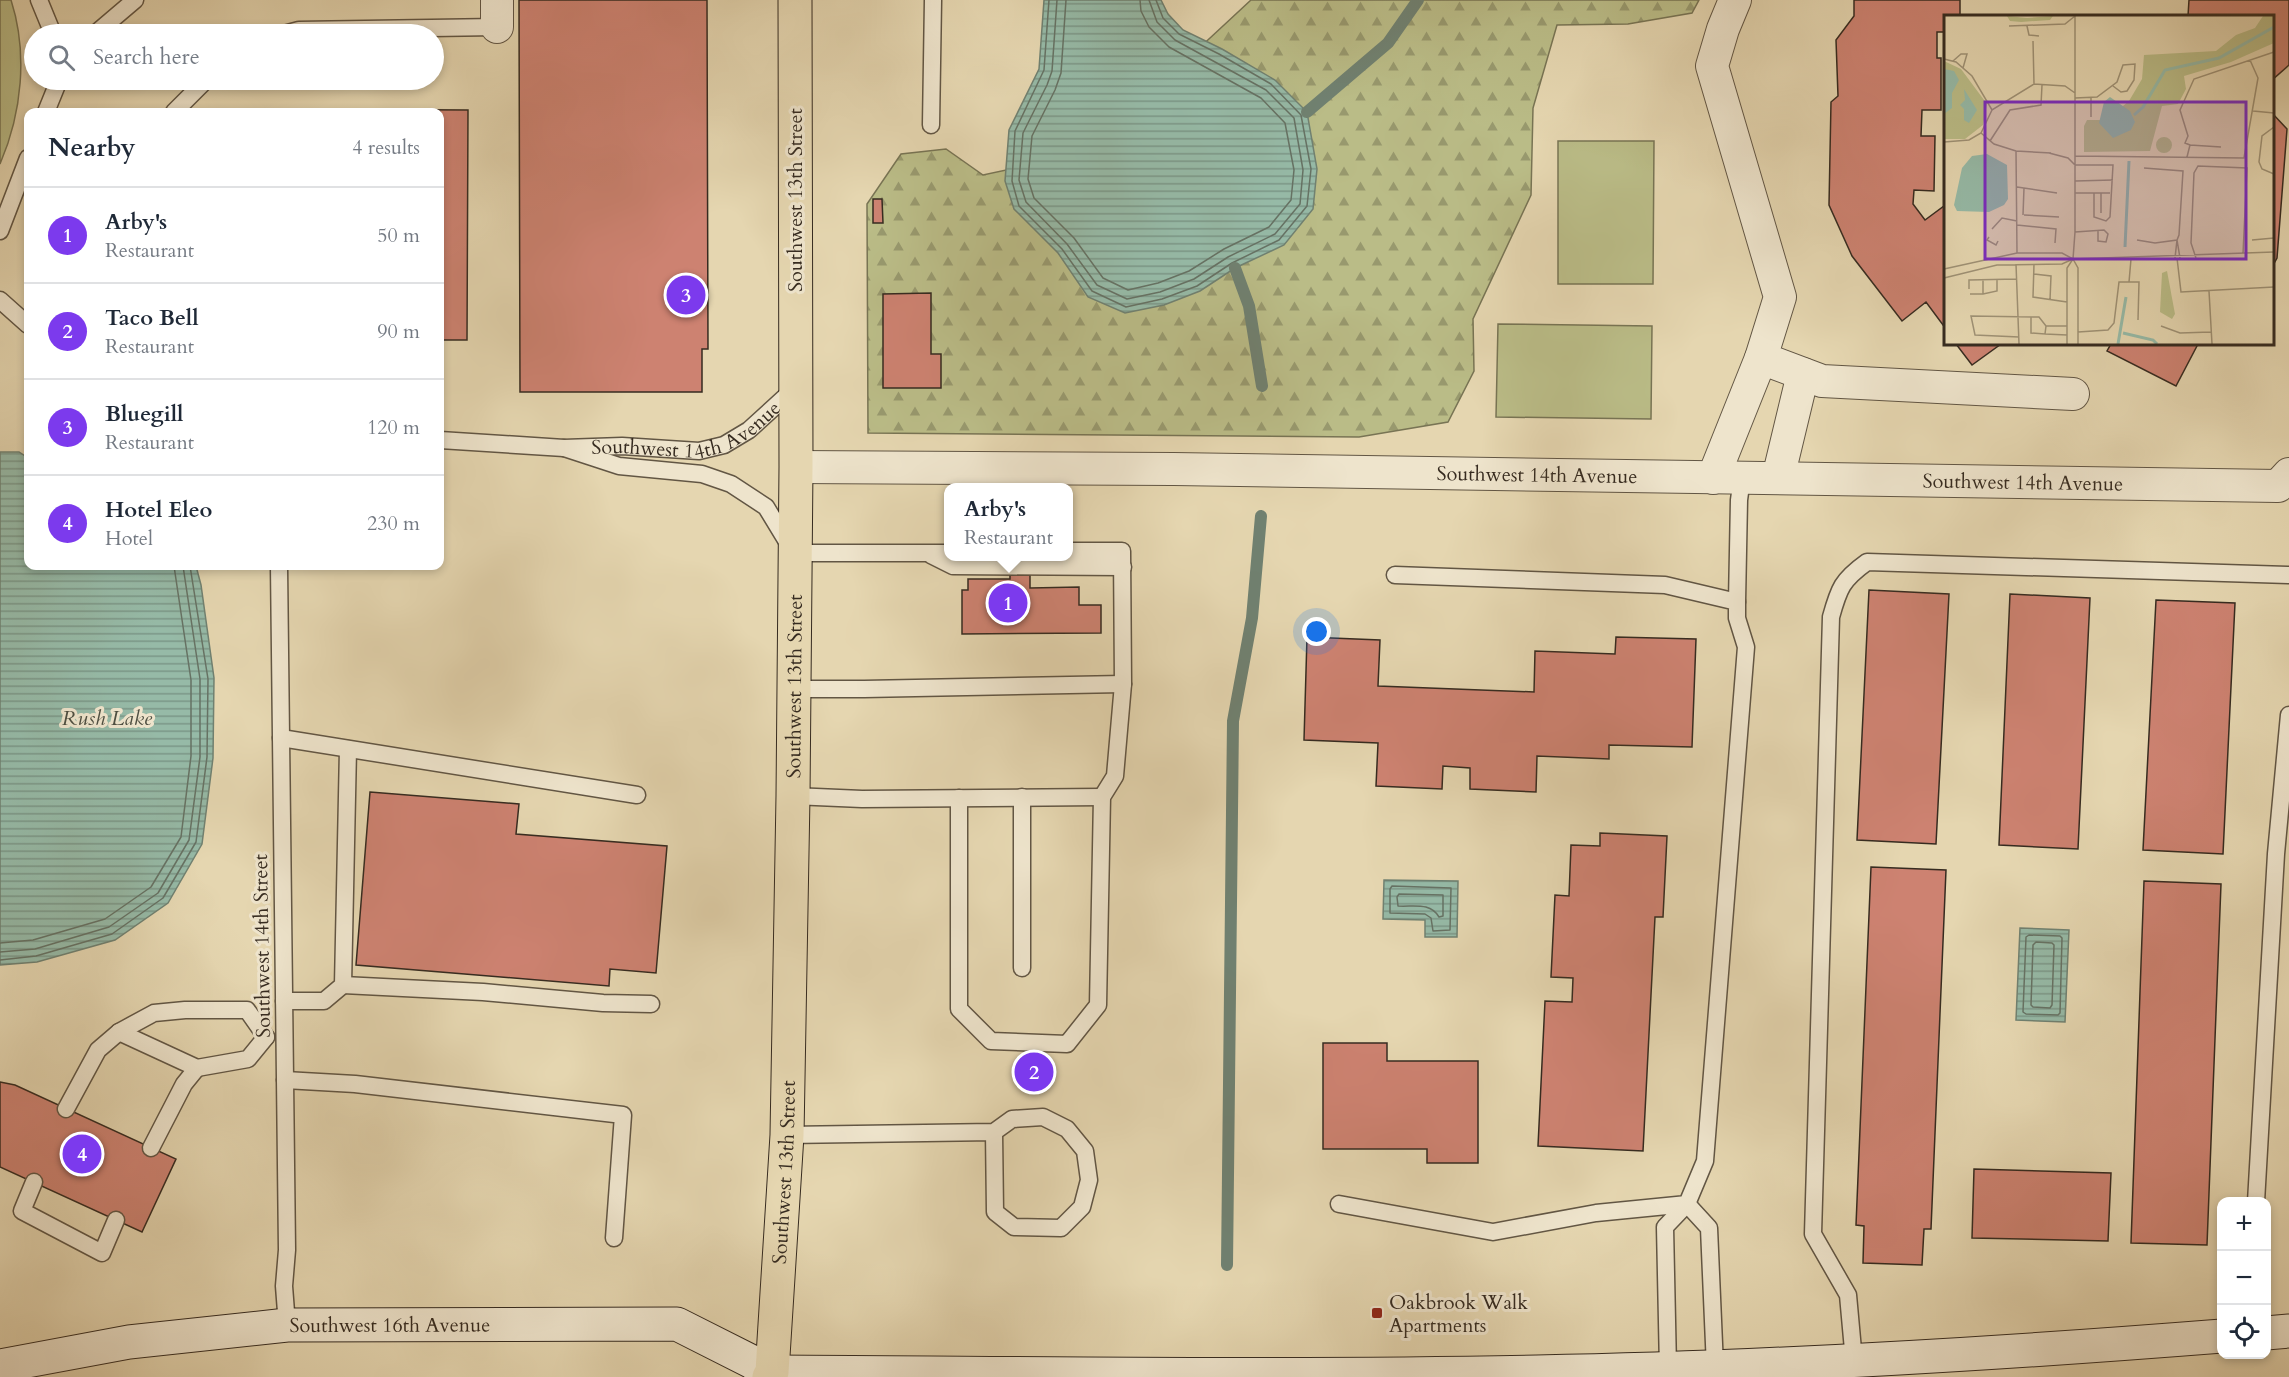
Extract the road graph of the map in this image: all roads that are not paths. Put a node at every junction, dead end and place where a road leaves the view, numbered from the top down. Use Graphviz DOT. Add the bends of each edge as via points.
graph roads {
  1 [pos="39,0"];
  2 [pos="135,0"];
  3 [pos="795,0"];
  4 [pos="933,0"];
  5 [pos="1734,0"];
  6 [pos="497,14"];
  7 [pos="49,24"];
  8 [pos="107,24"];
  9 [pos="374,24"];
  10 [pos="55,90"];
  11 [pos="196,90"];
  12 [pos="48,108"];
  13 [pos="178,108"];
  14 [pos="931,125"];
  15 [pos="24,168"];
  16 [pos="0,231"];
  17 [pos="0,300"];
  18 [pos="24,321"];
  19 [pos="1761,358"];
  20 [pos="1803,374"];
  21 [pos="796,387"];
  22 [pos="2073,394"];
  23 [pos="444,440"];
  24 [pos="564,448"];
  25 [pos="796,467"];
  26 [pos="1728,478"];
  27 [pos="1778,478"];
  28 [pos="2284,480"];
  29 [pos="1073,551"];
  30 [pos="944,552"];
  31 [pos="794,553"];
  32 [pos="925,553"];
  33 [pos="1123,567"];
  34 [pos="279,570"];
  35 [pos="1395,575"];
  36 [pos="2289,575"];
  37 [pos="1737,602"];
  38 [pos="1123,684"];
  39 [pos="793,689"];
  40 [pos="2289,715"];
  41 [pos="281,738"];
  42 [pos="348,749"];
  43 [pos="637,795"];
  44 [pos="794,796"];
  45 [pos="1022,797"];
  46 [pos="1102,797"];
  47 [pos="959,798"];
  48 [pos="1022,968"];
  49 [pos="343,985"];
  50 [pos="284,1001"];
  51 [pos="651,1004"];
  52 [pos="119,1032"];
  53 [pos="266,1037"];
  54 [pos="284,1037"];
  55 [pos="197,1068"];
  56 [pos="285,1080"];
  57 [pos="66,1109"];
  58 [pos="994,1132"];
  59 [pos="787,1135"];
  60 [pos="152,1148"];
  61 [pos="34,1182"];
  62 [pos="2256,1197"];
  63 [pos="1339,1204"];
  64 [pos="1687,1204"];
  65 [pos="116,1220"];
  66 [pos="614,1238"];
  67 [pos="287,1325"];
  68 [pos="2289,1331"];
  69 [pos="2271,1333"];
  70 [pos="2217,1336"];
  71 [pos="1854,1361"];
  72 [pos="0,1366"];
  73 [pos="1715,1367"];
  74 [pos="1678,1371"];
  75 [pos="769,1376"];
  76 [pos="1281,1376"];
  1 -- 7 [label="lane"];
  2 -- 8 [label="lane"];
  3 -- 21 [label="main road, Southwest 13th Street"];
  4 -- 14 [label="lane"];
  5 -- 19 [label="street" via="1712,66 1780,297"];
  6 -- 9 [label="lane"];
  10 -- 12 [label="lane"];
  11 -- 13 [label="lane"];
  15 -- 16 [label="lane"];
  17 -- 18 [label="lane"];
  19 -- 20 [label="street"];
  19 -- 26 [label="street"];
  20 -- 22 [label="street" via="1822,381"];
  20 -- 27 [label="street"];
  21 -- 24 [label="lane, Southwest 14th Avenue" via="749,430 724,445 699,451 622,446"];
  21 -- 25 [label="main road, Southwest 13th Street"];
  23 -- 24 [label="lane, Southwest 14th Avenue"];
  24 -- 31 [label="lane, Southwest 14th Avenue" via="619,466 702,474 731,484 766,507"];
  25 -- 26 [label="street, Southwest 14th Avenue"];
  25 -- 31 [label="main road, Southwest 13th Street"];
  26 -- 27 [label="street, Southwest 14th Avenue"];
  26 -- 37 [label="lane" via="1739,500"];
  27 -- 28 [label="street, Southwest 14th Avenue"];
  29 -- 33 [label="lane" via="1122,551"];
  30 -- 32 [label="lane"];
  31 -- 32 [label="lane"];
  31 -- 39 [label="main road, Southwest 13th Street"];
  32 -- 33 [label="lane" via="953,566"];
  33 -- 38 [label="lane"];
  34 -- 41 [label="lane, Southwest 14th Street"];
  35 -- 37 [label="lane" via="1665,585"];
  36 -- 71 [label="lane" via="1867,562 1848,575 1838,593 1832,617 1813,1234 1848,1295"];
  37 -- 64 [label="lane" via="1737,618 1746,647 1706,1149"];
  38 -- 39 [label="lane"];
  38 -- 46 [label="lane" via="1115,776"];
  39 -- 44 [label="main road, Southwest 13th Street"];
  40 -- 62 [label="lane" via="2276,854"];
  41 -- 42 [label="lane"];
  41 -- 50 [label="lane, Southwest 14th Street"];
  42 -- 43 [label="lane"];
  42 -- 49 [label="lane"];
  44 -- 47 [label="lane"];
  44 -- 59 [label="main road, Southwest 13th Street"];
  45 -- 46 [label="lane"];
  45 -- 47 [label="lane"];
  45 -- 48 [label="lane"];
  46 -- 47 [label="lane" via="1098,1005 1067,1044 991,1041 959,1009"];
  49 -- 50 [label="lane" via="324,1001"];
  49 -- 51 [label="lane"];
  50 -- 54 [label="lane, Southwest 14th Street"];
  52 -- 53 [label="lane" via="154,1013 247,1010"];
  52 -- 55 [label="lane"];
  52 -- 57 [label="lane" via="98,1050"];
  53 -- 54 [label="lane"];
  53 -- 55 [label="lane" via="248,1059"];
  54 -- 56 [label="lane, Southwest 14th Street"];
  55 -- 60 [label="lane" via="184,1084"];
  56 -- 66 [label="lane" via="355,1084 623,1115"];
  56 -- 67 [label="lane, Southwest 14th Street"];
  58 -- 58 [label="lane" via="1012,1119 1043,1117 1067,1129 1084,1151 1089,1180 1082,1207 1061,1228 1014,1227 995,1212"];
  58 -- 59 [label="lane"];
  59 -- 75 [label="main road, Southwest 13th Street"];
  61 -- 65 [label="lane" via="22,1211 102,1253"];
  63 -- 64 [label="lane" via="1493,1233 1596,1213"];
  64 -- 73 [label="lane" via="1709,1228"];
  64 -- 74 [label="lane" via="1665,1227"];
  67 -- 72 [label="main road, Southwest 16th Avenue" via="129,1342"];
  67 -- 75 [label="main road, Southwest 16th Avenue" via="677,1324"];
  68 -- 69 [label="main road"];
  70 -- 71 [label="main road, Southwest 16th Avenue"];
  71 -- 73 [label="main road, Southwest 16th Avenue"];
  73 -- 74 [label="main road, Southwest 16th Avenue"];
  74 -- 76 [label="main road, Southwest 16th Avenue"];
  75 -- 76 [label="main road, Southwest 16th Avenue"];
}
